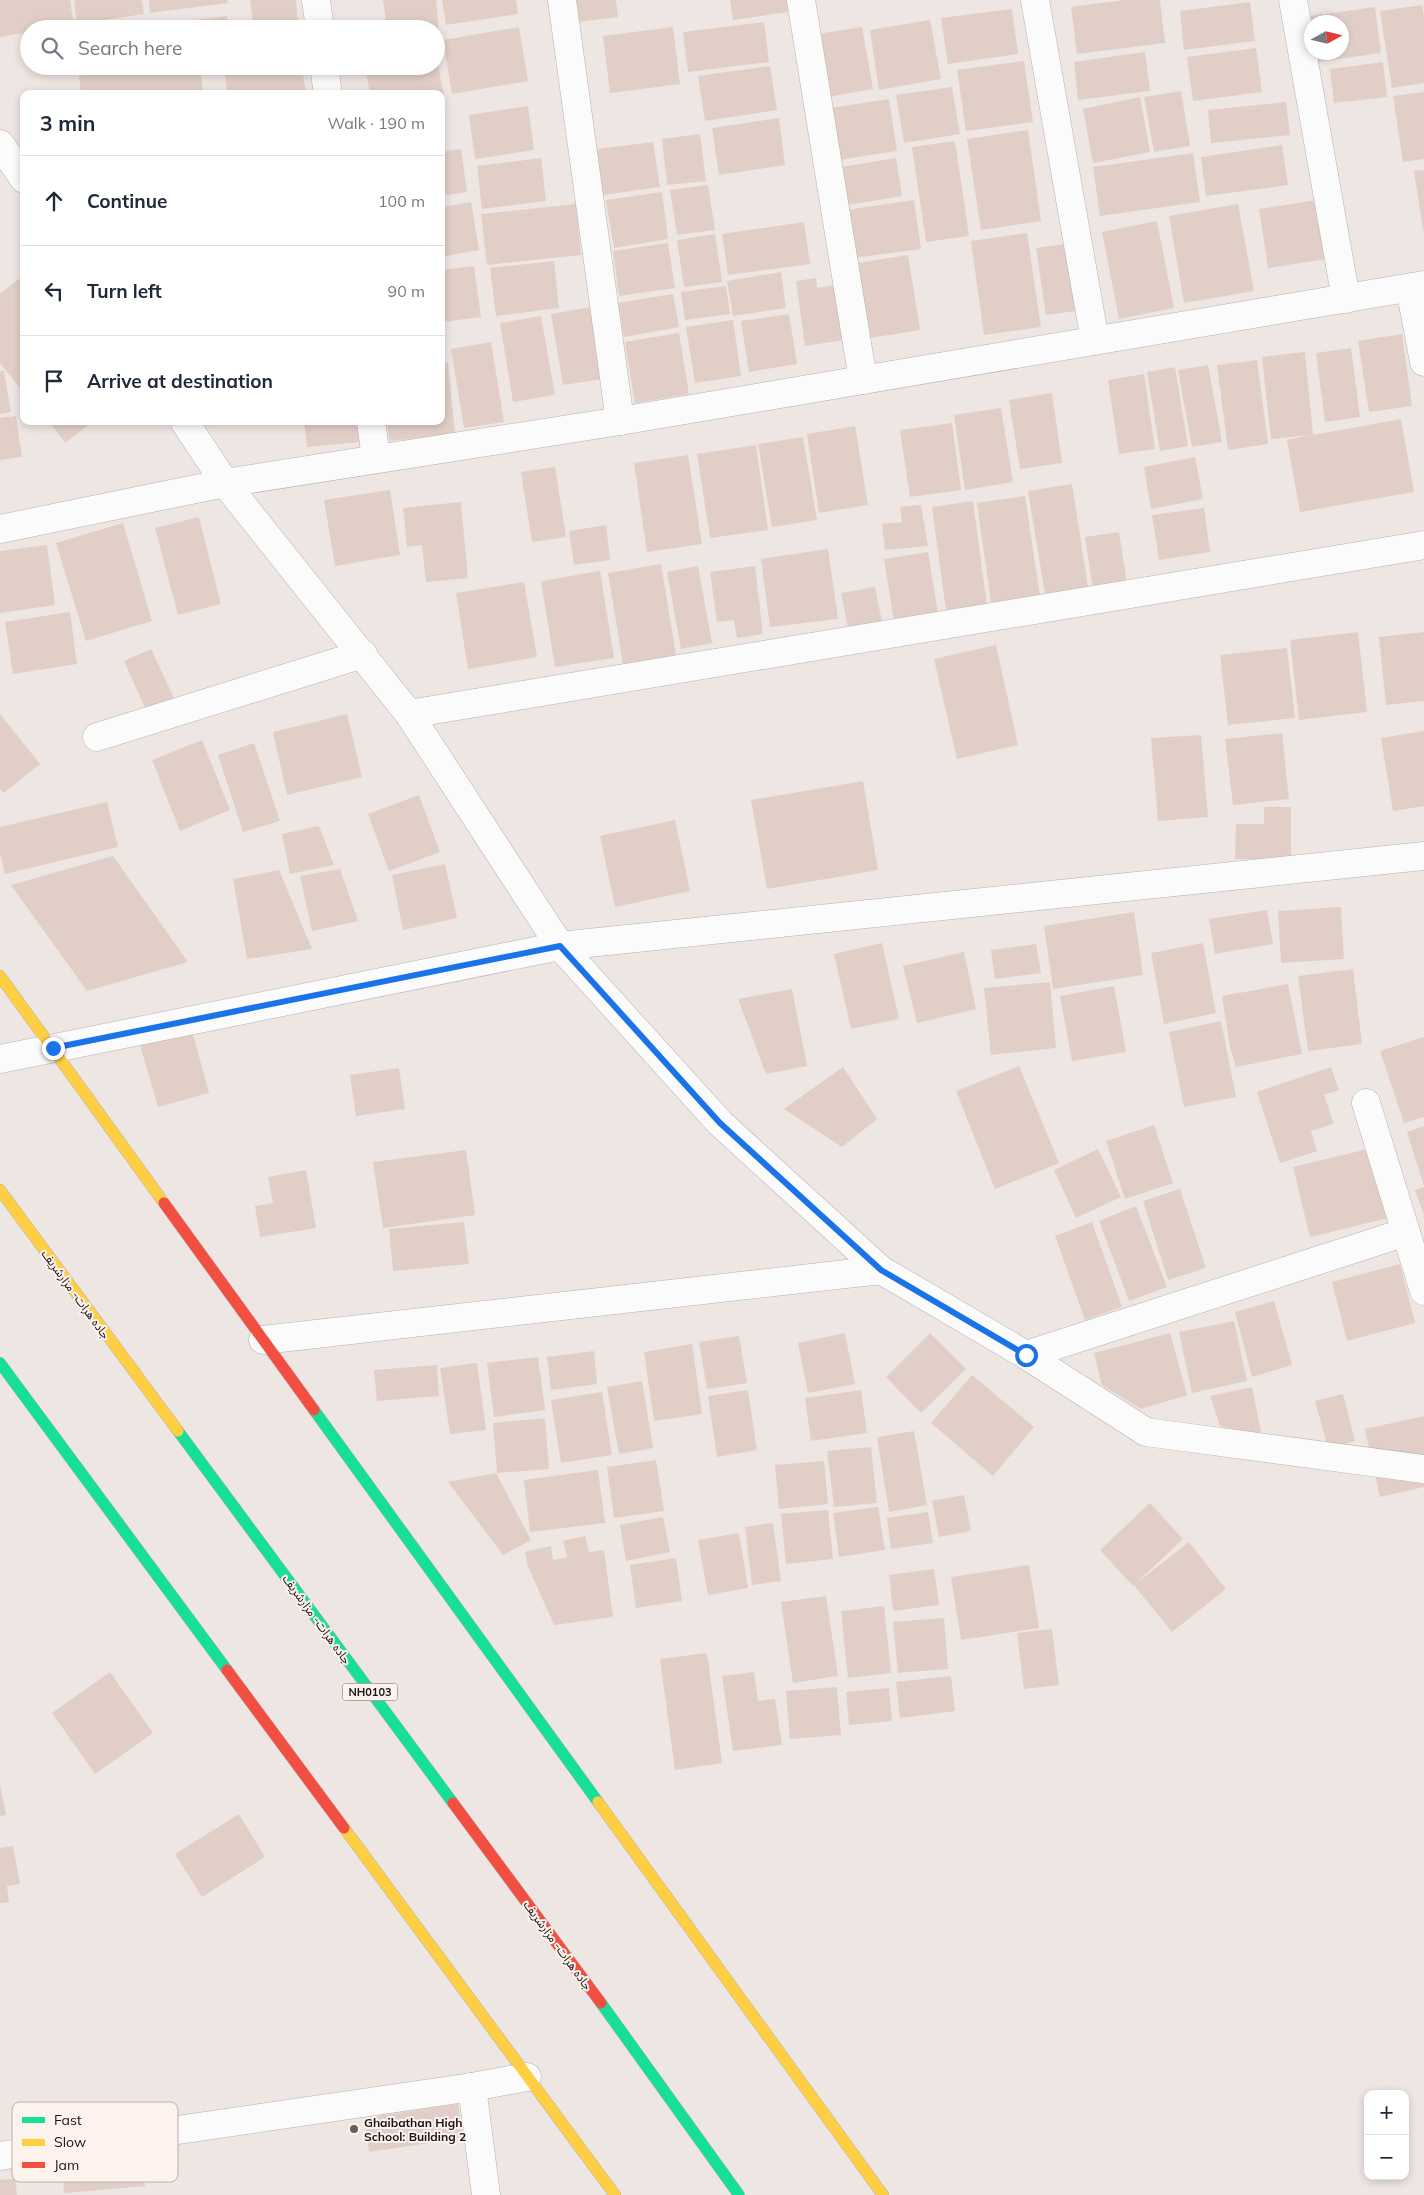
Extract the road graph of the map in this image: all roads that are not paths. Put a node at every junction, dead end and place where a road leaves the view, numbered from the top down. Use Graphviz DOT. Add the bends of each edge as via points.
graph roads {
  1 [pos="316,0"];
  2 [pos="562,0"];
  3 [pos="801,0"];
  4 [pos="1035,0"];
  5 [pos="1293,0"];
  6 [pos="319,20"];
  7 [pos="325,75"];
  8 [pos="327,90"];
  9 [pos="0,144"];
  10 [pos="20,173"];
  11 [pos="1417,287"];
  12 [pos="1346,299"];
  13 [pos="1095,341"];
  14 [pos="1424,362"];
  15 [pos="863,380"];
  16 [pos="620,421"];
  17 [pos="187,425"];
  18 [pos="372,425"];
  19 [pos="376,459"];
  20 [pos="225,483"];
  21 [pos="0,529"];
  22 [pos="1424,545"];
  23 [pos="362,654"];
  24 [pos="408,714"];
  25 [pos="97,737"];
  26 [pos="1424,856"];
  27 [pos="560,946"];
  28 [pos="0,976"];
  29 [pos="53,1048"];
  30 [pos="0,1058"];
  31 [pos="1366,1103"];
  32 [pos="0,1190"];
  33 [pos="1406,1232"];
  34 [pos="881,1270"];
  35 [pos="1424,1291"];
  36 [pos="263,1340"];
  37 [pos="1026,1355"];
  38 [pos="0,1363"];
  39 [pos="1424,1469"];
  40 [pos="527,2077"];
  41 [pos="472,2087"];
  42 [pos="178,2130"];
  43 [pos="486,2195"];
  44 [pos="615,2195"];
  45 [pos="739,2195"];
  46 [pos="883,2195"];
  1 -- 6 [label="street"];
  2 -- 16 [label="street"];
  3 -- 15 [label="street"];
  4 -- 13 [label="street"];
  5 -- 12 [label="street"];
  7 -- 8 [label="street"];
  9 -- 10 [label="street"];
  11 -- 12 [label="street"];
  11 -- 14 [label="street"];
  12 -- 13 [label="street"];
  13 -- 15 [label="street"];
  15 -- 16 [label="street"];
  16 -- 19 [label="street"];
  17 -- 20 [label="street"];
  18 -- 19 [label="street"];
  19 -- 20 [label="street"];
  20 -- 21 [label="street"];
  20 -- 23 [label="street"];
  22 -- 24 [label="street"];
  23 -- 24 [label="street"];
  23 -- 25 [label="street"];
  24 -- 27 [label="street"];
  26 -- 27 [label="street"];
  27 -- 29 [label="street"];
  27 -- 34 [label="street" via="720,1123"];
  28 -- 29 [label="main road"];
  29 -- 30 [label="street"];
  29 -- 36 [label="main road"];
  31 -- 33 [label="street"];
  32 -- 45 [label="main road, جاده هرات- مزارشریف / NH0103"];
  33 -- 35 [label="street"];
  33 -- 37 [label="street"];
  34 -- 36 [label="street"];
  34 -- 37 [label="street"];
  36 -- 46 [label="main road"];
  37 -- 39 [label="street" via="1146,1432"];
  38 -- 40 [label="main road"];
  40 -- 41 [label="street"];
  40 -- 44 [label="main road"];
  41 -- 42 [label="street"];
  41 -- 43 [label="street"];
}
